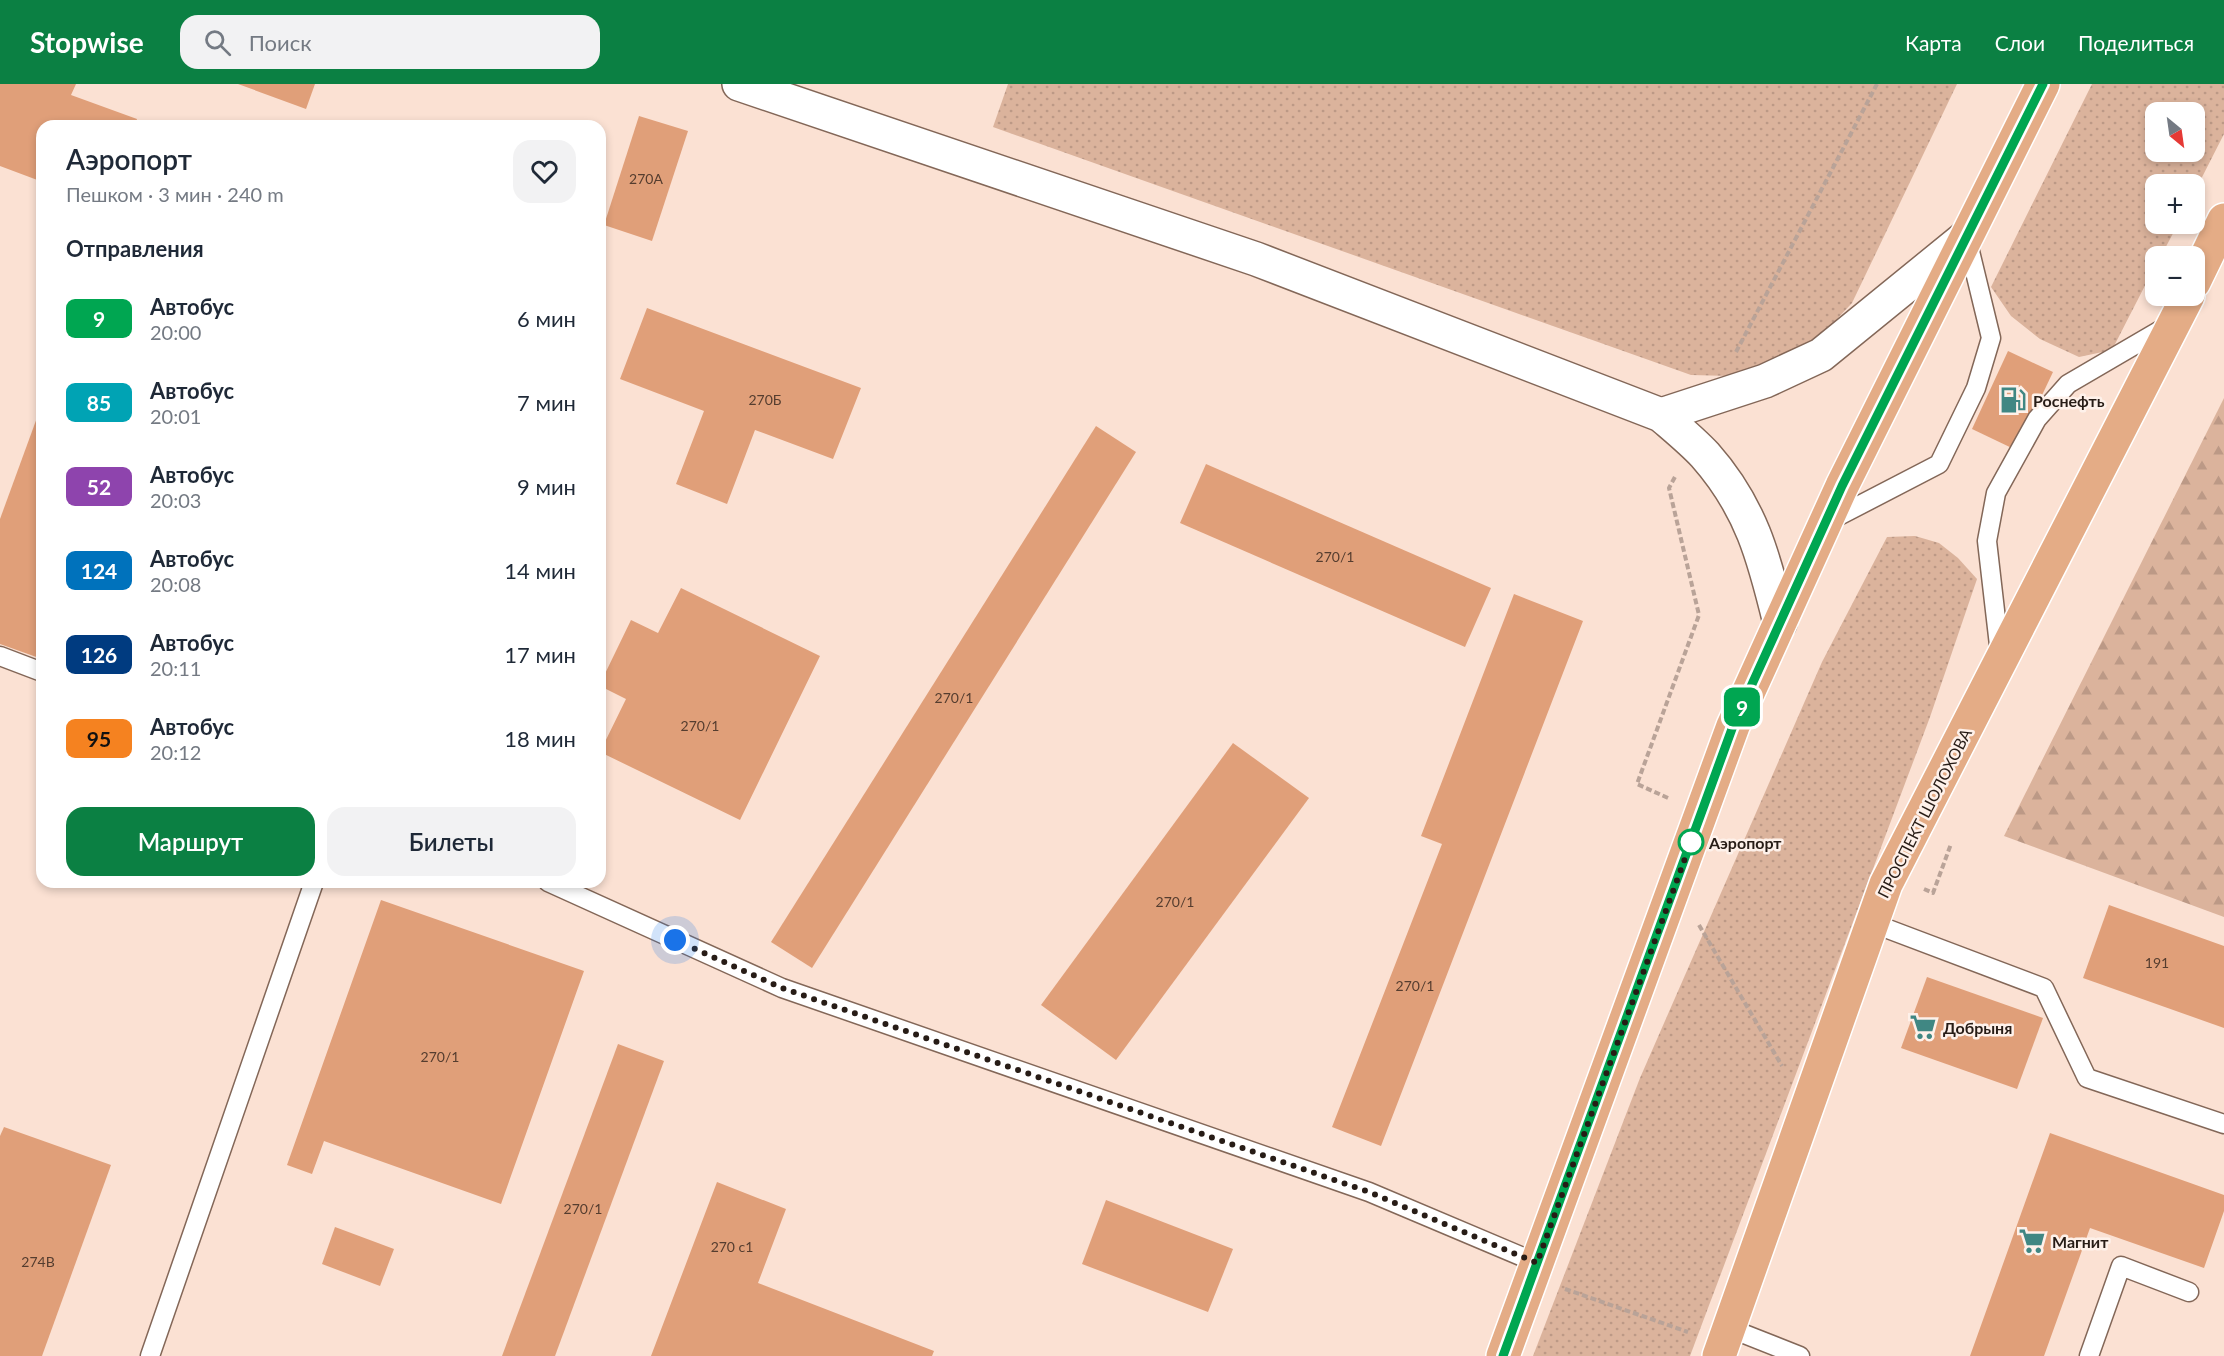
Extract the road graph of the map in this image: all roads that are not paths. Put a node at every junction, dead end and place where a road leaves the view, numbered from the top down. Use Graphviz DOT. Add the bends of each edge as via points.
graph roads {
  1 [pos="739,84"];
  2 [pos="2043,84"];
  3 [pos="2224,220"];
  4 [pos="1966,237"];
  5 [pos="2205,259"];
  6 [pos="2182,308"];
  7 [pos="1661,415"];
  8 [pos="1825,523"];
  9 [pos="1780,623"];
  10 [pos="0,656"];
  11 [pos="2001,661"];
  12 [pos="36,670"];
  13 [pos="312,888"];
  14 [pos="561,888"];
  15 [pos="1872,923"];
  16 [pos="2224,1124"];
  17 [pos="1534,1270"];
  18 [pos="2189,1292"];
  19 [pos="1724,1343"];
  20 [pos="150,1356"];
  21 [pos="1503,1356"];
  22 [pos="1800,1356"];
  23 [pos="2089,1356"];
  1 -- 7 [label="street" via="1256,259"];
  2 -- 4 [label="main road"];
  3 -- 5 [label="main road"];
  4 -- 7 [label="street" via="1821,355 1765,381"];
  4 -- 8 [label="main road"];
  4 -- 8 [label="lane" via="1991,338 1976,388 1939,464"];
  6 -- 11 [label="main road, ПРОСПЕКТ ШОЛОХОВА"];
  6 -- 11 [label="lane" via="2068,384 2037,419 1996,493 1987,541"];
  7 -- 9 [label="street" via="1704,454 1736,495 1768,571"];
  8 -- 9 [label="main road"];
  9 -- 17 [label="main road" via="1733,726"];
  10 -- 12 [label="lane"];
  11 -- 15 [label="main road, ПРОСПЕКТ ШОЛОХОВА" via="1886,884"];
  13 -- 20 [label="lane"];
  14 -- 17 [label="lane" via="782,988 1369,1192"];
  15 -- 16 [label="lane" via="2044,988 2086,1078"];
  15 -- 19 [label="main road, ПРОСПЕКТ ШОЛОХОВА"];
  17 -- 21 [label="main road"];
  18 -- 23 [label="lane" via="2121,1266"];
  19 -- 22 [label="lane"];
}
